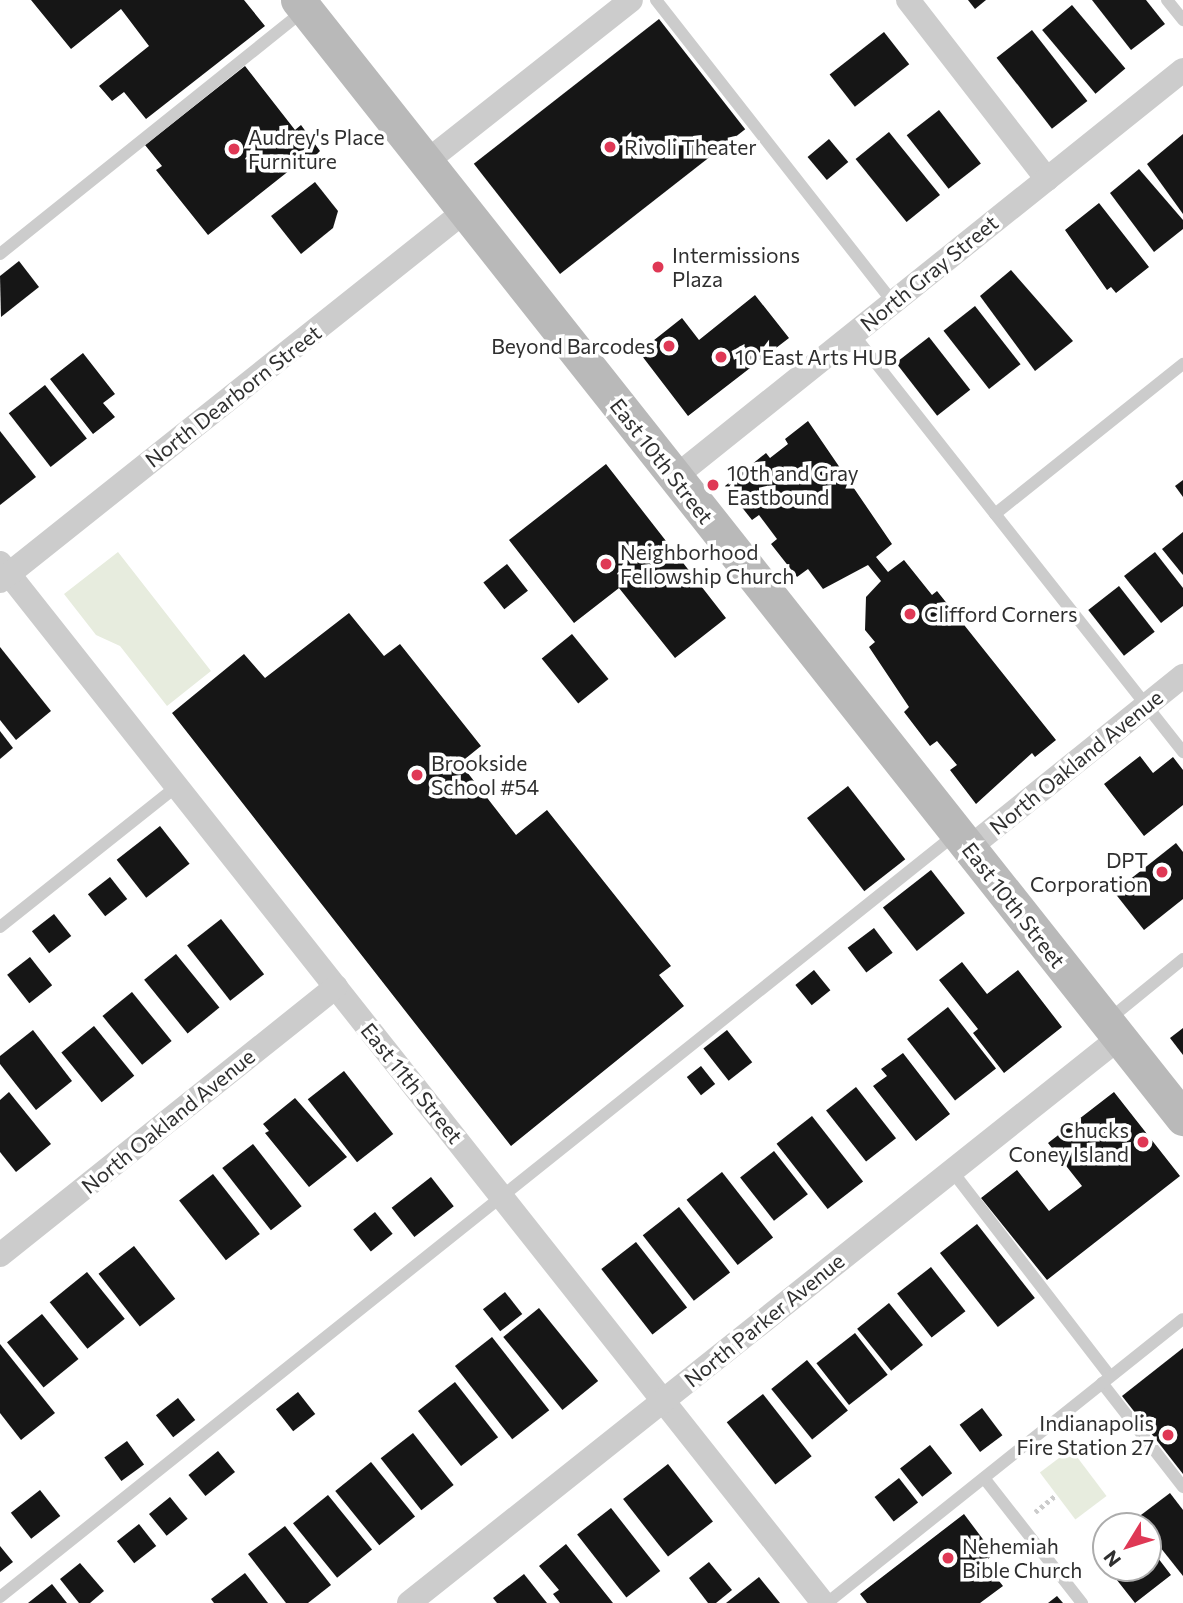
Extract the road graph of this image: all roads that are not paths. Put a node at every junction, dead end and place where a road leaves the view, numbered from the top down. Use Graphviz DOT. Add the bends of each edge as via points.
graph roads {
  1 [pos="631,0"];
  2 [pos="656,0"];
  3 [pos="908,0"];
  4 [pos="1167,0"];
  5 [pos="302,5"];
  6 [pos="1183,20"];
  7 [pos="1183,70"];
  8 [pos="426,162"];
  9 [pos="1047,179"];
  10 [pos="465,211"];
  11 [pos="0,254"];
  12 [pos="893,302"];
  13 [pos="853,334"];
  14 [pos="1183,364"];
  15 [pos="675,477"];
  16 [pos="995,514"];
  17 [pos="3,573"];
  18 [pos="1183,676"];
  19 [pos="1146,705"];
  20 [pos="1183,752"];
  21 [pos="177,786"];
  22 [pos="963,840"];
  23 [pos="0,927"];
  24 [pos="1183,959"];
  25 [pos="336,987"];
  26 [pos="1112,1030"];
  27 [pos="1183,1118"];
  28 [pos="952,1171"];
  29 [pos="502,1195"];
  30 [pos="0,1255"];
  31 [pos="1183,1318"];
  32 [pos="1106,1380"];
  33 [pos="664,1400"];
  34 [pos="984,1478"];
  35 [pos="1183,1487"];
  36 [pos="0,1597"];
  37 [pos="409,1603"];
  38 [pos="825,1603"];
  39 [pos="1082,1603"];
  1 -- 8 [label="street"];
  2 -- 12 [label="lane"];
  3 -- 9 [label="street"];
  4 -- 6 [label="lane"];
  5 -- 8 [label="main road, East 10th Street"];
  5 -- 11 [label="lane"];
  7 -- 9 [label="street, North Gray Street"];
  8 -- 10 [label="main road, East 10th Street"];
  9 -- 12 [label="street, North Gray Street"];
  10 -- 15 [label="main road, East 10th Street"];
  10 -- 17 [label="street, North Dearborn Street"];
  12 -- 13 [label="street, North Gray Street"];
  13 -- 15 [label="street, North Gray Street"];
  13 -- 16 [label="lane"];
  14 -- 16 [label="lane"];
  15 -- 22 [label="main road, East 10th Street"];
  16 -- 19 [label="lane"];
  17 -- 21 [label="street, East 11th Street"];
  18 -- 19 [label="street, North Oakland Avenue"];
  19 -- 20 [label="lane"];
  19 -- 22 [label="street, North Oakland Avenue"];
  21 -- 23 [label="lane"];
  21 -- 25 [label="street, East 11th Street"];
  22 -- 26 [label="main road, East 10th Street"];
  22 -- 29 [label="lane"];
  24 -- 26 [label="lane"];
  25 -- 29 [label="street, East 11th Street"];
  25 -- 30 [label="street, North Oakland Avenue"];
  26 -- 27 [label="main road, East 10th Street"];
  26 -- 28 [label="street, North Parker Avenue"];
  28 -- 32 [label="lane"];
  28 -- 33 [label="street, North Parker Avenue"];
  29 -- 33 [label="street, East 11th Street"];
  29 -- 36 [label="lane"];
  31 -- 32 [label="lane"];
  32 -- 34 [label="lane"];
  32 -- 35 [label="lane"];
  33 -- 37 [label="street, North Parker Avenue"];
  33 -- 38 [label="street, East 11th Street"];
  34 -- 38 [label="lane"];
  34 -- 39 [label="lane"];
}
